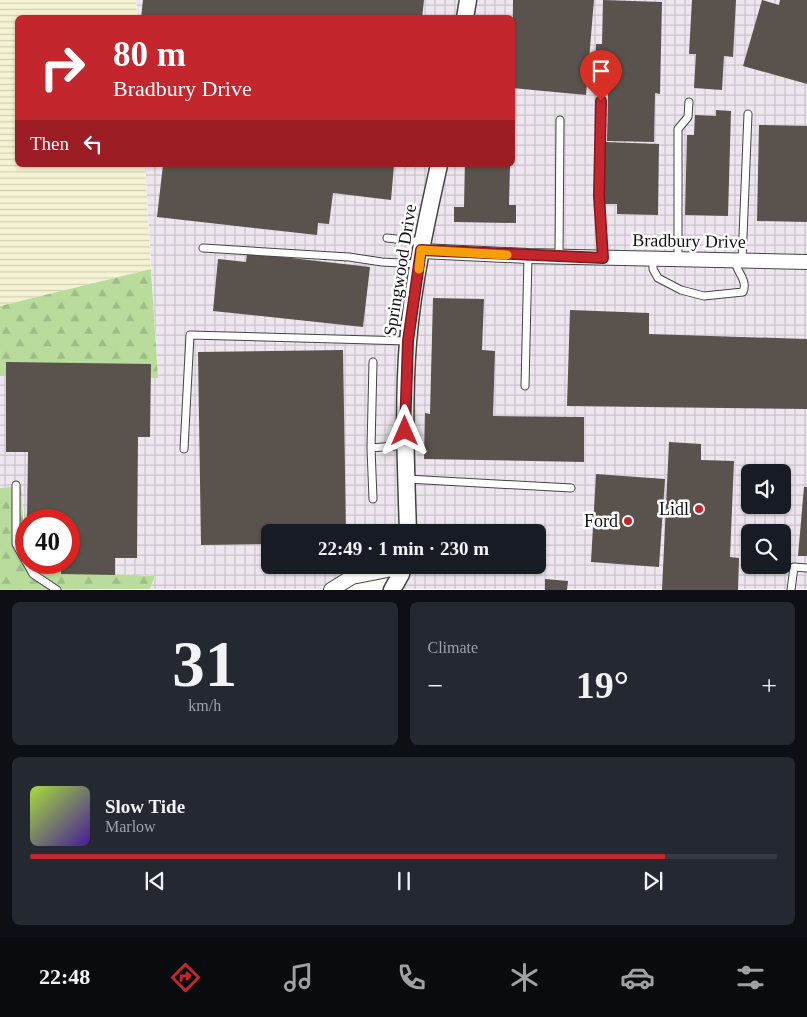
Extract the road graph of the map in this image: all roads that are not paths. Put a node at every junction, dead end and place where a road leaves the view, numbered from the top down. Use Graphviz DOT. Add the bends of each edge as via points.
graph roads {
  1 [pos="468,0"];
  2 [pos="466,15"];
  3 [pos="601,101"];
  4 [pos="688,102"];
  5 [pos="748,114"];
  6 [pos="560,120"];
  7 [pos="439,167"];
  8 [pos="387,238"];
  9 [pos="202,248"];
  10 [pos="421,252"];
  11 [pos="528,256"];
  12 [pos="560,257"];
  13 [pos="603,258"];
  14 [pos="653,259"];
  15 [pos="678,260"];
  16 [pos="739,261"];
  17 [pos="807,262"];
  18 [pos="408,341"];
  19 [pos="373,362"];
  20 [pos="525,386"];
  21 [pos="406,445"];
  22 [pos="370,448"];
  23 [pos="184,449"];
  24 [pos="406,479"];
  25 [pos="16,485"];
  26 [pos="572,488"];
  27 [pos="373,499"];
  28 [pos="408,524"];
  29 [pos="807,568"];
  30 [pos="403,574"];
  31 [pos="57,590"];
  32 [pos="331,590"];
  33 [pos="392,590"];
  34 [pos="791,590"];
  1 -- 2 [label="street"];
  3 -- 13 [label="lane" via="599,196"];
  4 -- 15 [label="lane" via="688,117 678,129"];
  5 -- 16 [label="lane"];
  6 -- 12 [label="lane"];
  7 -- 10 [label="street, Springwood Drive"];
  8 -- 10 [label="lane"];
  9 -- 10 [label="lane" via="382,262"];
  10 -- 11 [label="street, Bradbury Drive"];
  10 -- 18 [label="street, Springwood Drive"];
  11 -- 12 [label="street, Bradbury Drive"];
  11 -- 20 [label="lane"];
  12 -- 13 [label="street, Bradbury Drive"];
  13 -- 14 [label="street, Bradbury Drive"];
  14 -- 15 [label="street, Bradbury Drive"];
  14 -- 16 [label="lane" via="658,278 681,290 704,296 743,292 743,278 736,270"];
  15 -- 16 [label="street, Bradbury Drive"];
  16 -- 17 [label="street, Bradbury Drive"];
  18 -- 21 [label="street, Springwood Drive" via="404,416"];
  18 -- 23 [label="lane" via="190,335"];
  19 -- 22 [label="lane"];
  21 -- 22 [label="lane"];
  21 -- 24 [label="street, Springwood Drive"];
  22 -- 27 [label="lane"];
  24 -- 26 [label="lane"];
  24 -- 28 [label="street, Springwood Drive"];
  25 -- 31 [label="lane" via="16,544 33,574"];
  29 -- 34 [label="lane" via="794,567"];
  30 -- 32 [label="street" via="352,577"];
  30 -- 33 [label="street"];
}
